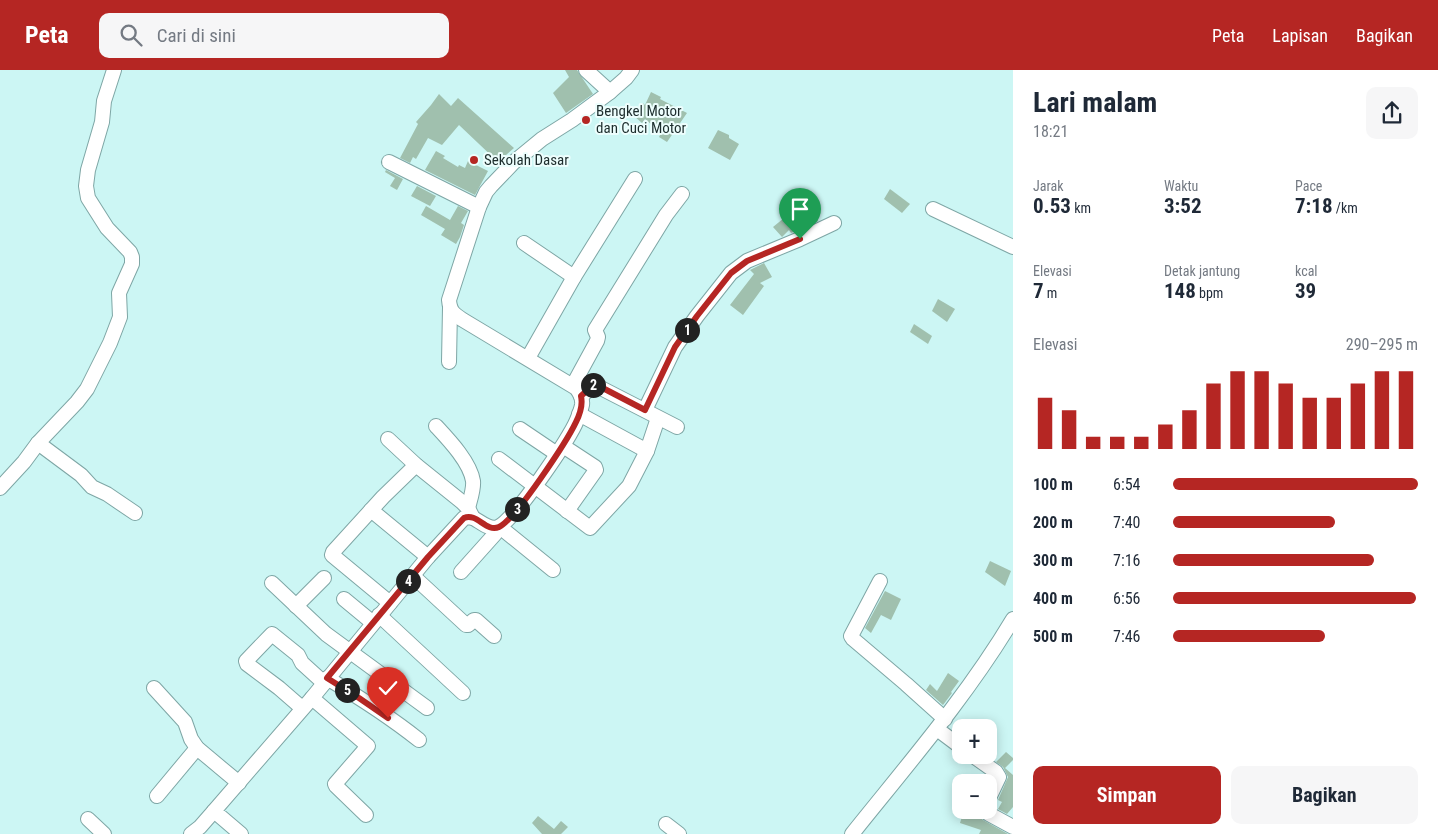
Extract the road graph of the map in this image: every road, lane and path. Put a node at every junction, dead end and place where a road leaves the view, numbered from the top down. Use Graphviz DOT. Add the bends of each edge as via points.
graph roads {
  1 [pos="114,70"];
  2 [pos="586,70"];
  3 [pos="632,70"];
  4 [pos="610,92"];
  5 [pos="389,162"];
  6 [pos="635,179"];
  7 [pos="682,194"];
  8 [pos="479,207"];
  9 [pos="933,209"];
  10 [pos="834,223"];
  11 [pos="524,243"];
  12 [pos="1013,247"];
  13 [pos="574,277"];
  14 [pos="450,308"];
  15 [pos="528,358"];
  16 [pos="449,362"];
  17 [pos="577,391"];
  18 [pos="645,410"];
  19 [pos="579,414"];
  20 [pos="658,418"];
  21 [pos="436,426"];
  22 [pos="677,427"];
  23 [pos="520,429"];
  24 [pos="388,439"];
  25 [pos="39,444"];
  26 [pos="560,450"];
  27 [pos="647,451"];
  28 [pos="499,459"];
  29 [pos="416,465"];
  30 [pos="535,486"];
  31 [pos="0,488"];
  32 [pos="371,510"];
  33 [pos="567,511"];
  34 [pos="135,513"];
  35 [pos="471,513"];
  36 [pos="498,527"];
  37 [pos="428,557"];
  38 [pos="553,570"];
  39 [pos="461,572"];
  40 [pos="413,576"];
  41 [pos="324,578"];
  42 [pos="880,581"];
  43 [pos="272,582"];
  44 [pos="344,599"];
  45 [pos="390,602"];
  46 [pos="296,606"];
  47 [pos="376,619"];
  48 [pos="1013,619"];
  49 [pos="494,636"];
  50 [pos="350,651"];
  51 [pos="326,680"];
  52 [pos="154,688"];
  53 [pos="462,693"];
  54 [pos="307,703"];
  55 [pos="427,708"];
  56 [pos="941,724"];
  57 [pos="952,737"];
  58 [pos="419,740"];
  59 [pos="197,748"];
  60 [pos="985,764"];
  61 [pos="997,781"];
  62 [pos="239,783"];
  63 [pos="156,796"];
  64 [pos="214,812"];
  65 [pos="366,815"];
  66 [pos="997,818"];
  67 [pos="88,819"];
  68 [pos="666,824"];
  69 [pos="1013,827"];
  70 [pos="104,834"];
  71 [pos="191,834"];
  72 [pos="240,834"];
  73 [pos="679,834"];
  74 [pos="852,834"];
  1 -- 25 [label="street" via="86,186 88,198 107,228 132,255 132,264 119,292 120,317 91,381 77,402"];
  2 -- 4 [label="street"];
  3 -- 4 [label="street"];
  4 -- 8 [label="street" via="514,162 486,192"];
  5 -- 8 [label="street"];
  6 -- 13 [label="street"];
  7 -- 17 [label="street" via="595,330 598,341"];
  8 -- 14 [label="street" via="449,300"];
  9 -- 12 [label="street"];
  10 -- 18 [label="street" via="752,259 731,273 675,347"];
  11 -- 13 [label="street"];
  13 -- 15 [label="street"];
  14 -- 15 [label="street" via="463,320"];
  14 -- 16 [label="street"];
  15 -- 17 [label="street"];
  17 -- 18 [label="street" via="595,384"];
  17 -- 19 [label="street" via="582,404"];
  18 -- 20 [label="street"];
  19 -- 26 [label="street"];
  19 -- 27 [label="street"];
  20 -- 22 [label="street"];
  20 -- 27 [label="street"];
  21 -- 35 [label="street" via="455,447 474,483"];
  23 -- 26 [label="street"];
  24 -- 29 [label="street"];
  25 -- 31 [label="street"];
  25 -- 34 [label="street" via="82,475 92,487"];
  26 -- 30 [label="street"];
  26 -- 33 [label="street" via="596,470"];
  27 -- 33 [label="street" via="627,488 590,528"];
  28 -- 30 [label="street"];
  29 -- 32 [label="street"];
  29 -- 35 [label="street"];
  30 -- 33 [label="street"];
  30 -- 36 [label="street" via="511,517"];
  32 -- 37 [label="street"];
  32 -- 45 [label="street" via="332,555"];
  35 -- 36 [label="street" via="490,528"];
  35 -- 37 [label="street"];
  36 -- 38 [label="street"];
  36 -- 39 [label="street"];
  37 -- 40 [label="street"];
  40 -- 45 [label="street"];
  40 -- 49 [label="street" via="466,625 476,620"];
  41 -- 46 [label="street"];
  42 -- 56 [label="street" via="851,636"];
  43 -- 46 [label="street"];
  44 -- 47 [label="street"];
  45 -- 47 [label="street"];
  46 -- 50 [label="street"];
  47 -- 50 [label="street"];
  47 -- 53 [label="street"];
  48 -- 56 [label="street" via="994,652"];
  50 -- 51 [label="street"];
  50 -- 55 [label="street"];
  51 -- 54 [label="street"];
  51 -- 54 [label="street" via="302,663 272,634 246,661 279,688"];
  51 -- 58 [label="street" via="359,698"];
  52 -- 59 [label="street" via="185,722"];
  54 -- 62 [label="street"];
  54 -- 65 [label="street" via="368,746 336,784"];
  56 -- 57 [label="street"];
  56 -- 74 [label="street"];
  59 -- 62 [label="street"];
  59 -- 63 [label="street"];
  60 -- 61 [label="street" via="996,772"];
  62 -- 64 [label="street"];
  64 -- 71 [label="street"];
  64 -- 72 [label="street"];
  66 -- 69 [label="street"];
  67 -- 70 [label="street"];
  68 -- 73 [label="street"];
}
